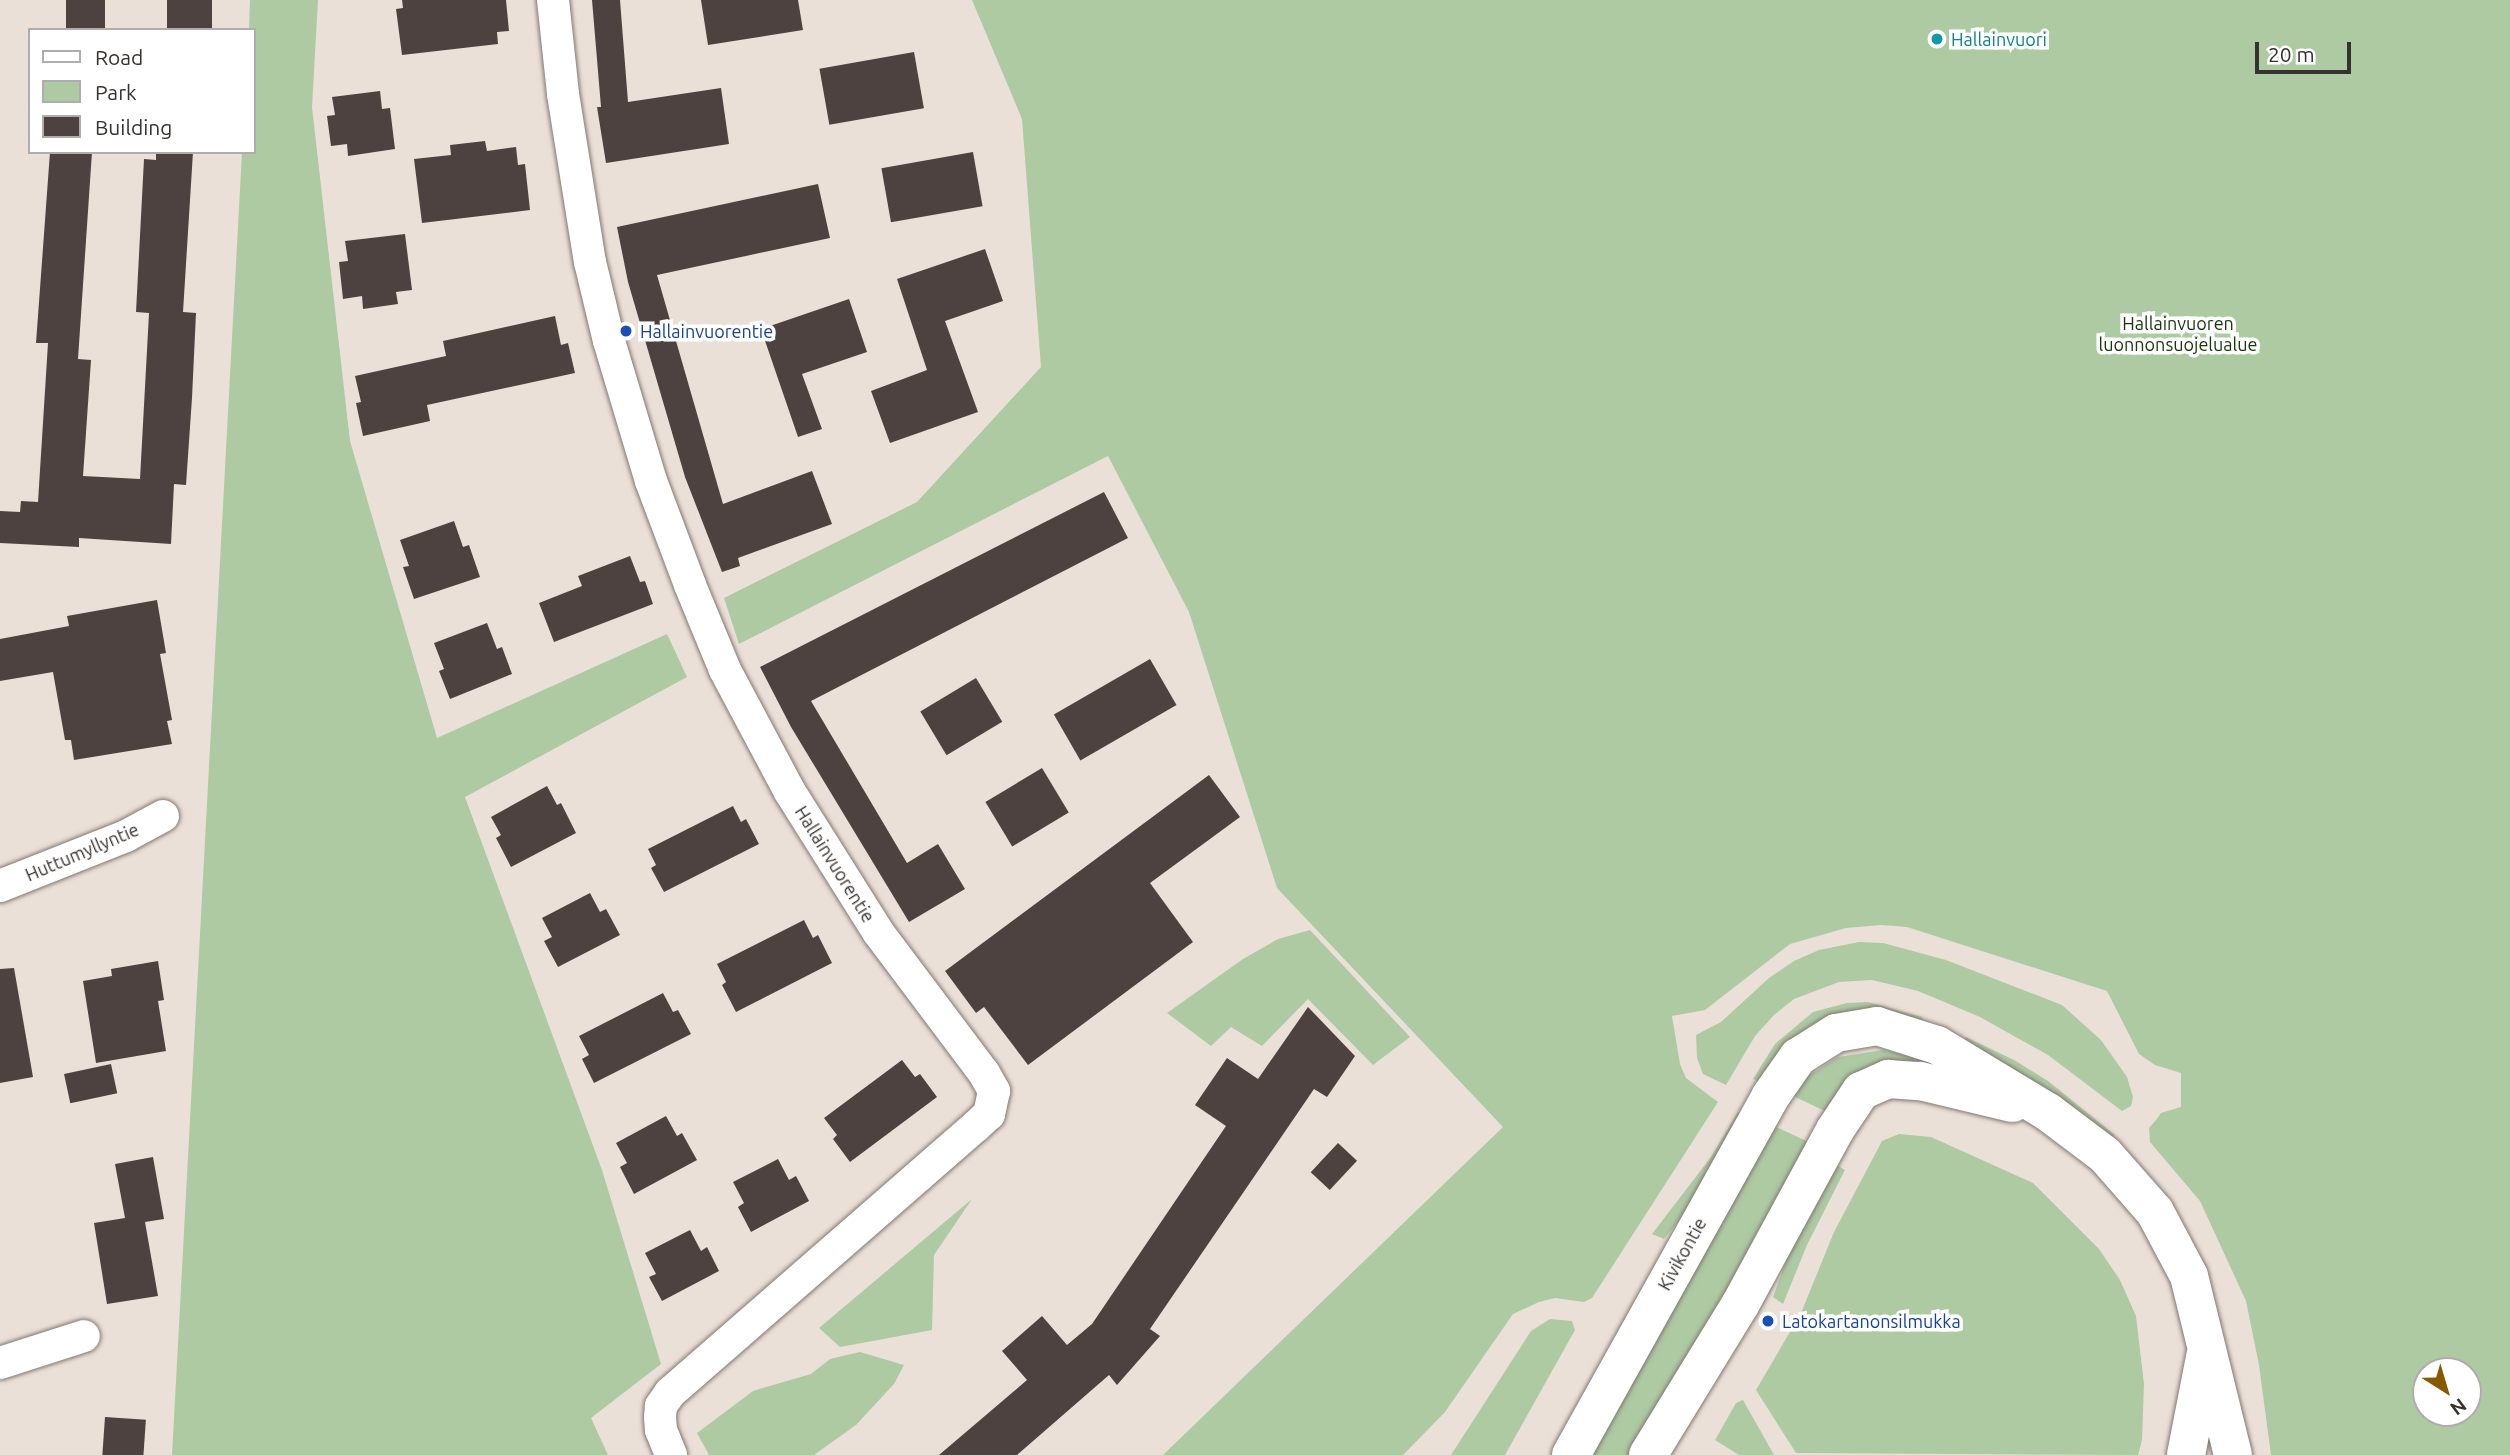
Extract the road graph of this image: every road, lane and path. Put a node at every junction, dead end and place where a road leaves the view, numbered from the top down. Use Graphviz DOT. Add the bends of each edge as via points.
graph roads {
  1 [pos="553,0"];
  2 [pos="163,816"];
  3 [pos="0,886"];
  4 [pos="2048,1112"];
  5 [pos="84,1336"];
  6 [pos="2207,1348"];
  7 [pos="0,1363"];
  8 [pos="671,1455"];
  9 [pos="1571,1455"];
  10 [pos="1648,1455"];
  11 [pos="2186,1455"];
  12 [pos="2234,1455"];
  1 -- 8 [label="street, Hallainvuorentie" via="590,262 646,466 690,584 725,670 790,792 878,932 994,1091 989,1114 670,1393 660,1417"];
  2 -- 3 [label="street, Huttumyllyntie" via="126,836"];
  4 -- 6 [label="street" via="2105,1155 2155,1212 2189,1276"];
  4 -- 9 [label="street, Kivikontie" via="1937,1045 1877,1026 1836,1033 1798,1056 1770,1097"];
  4 -- 10 [label="street" via="1920,1081 1888,1079 1861,1091 1740,1305"];
  5 -- 7 [label="street"];
  6 -- 11 [label="street"];
  6 -- 12 [label="street"];
}
